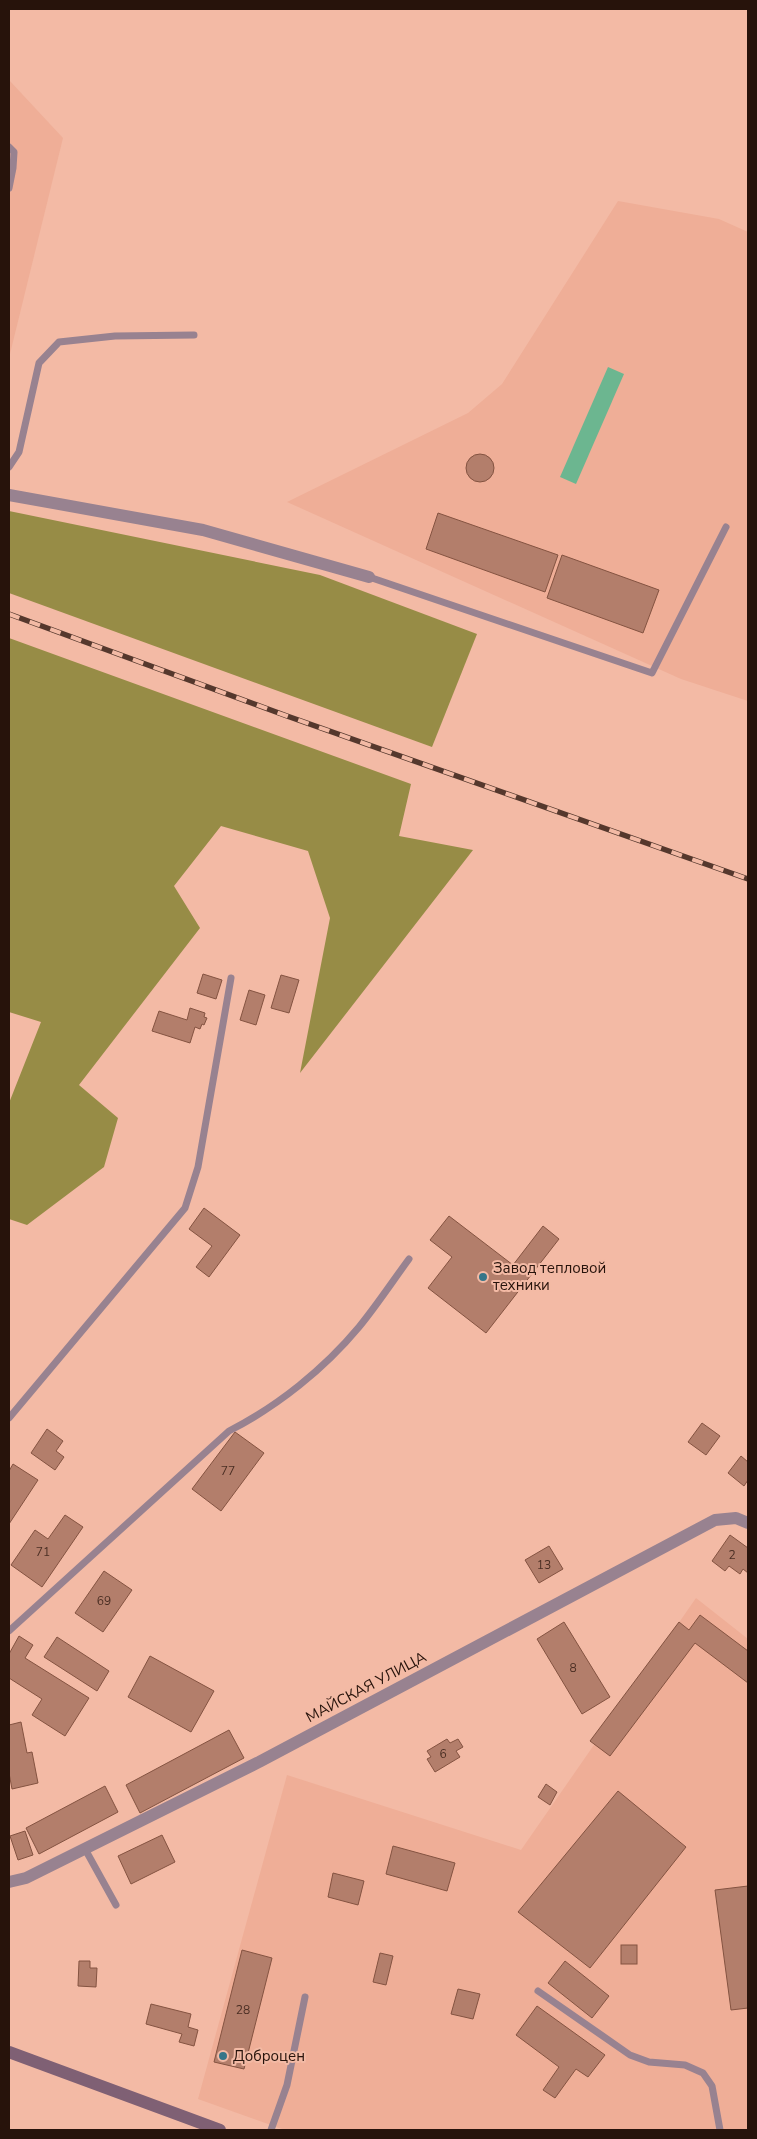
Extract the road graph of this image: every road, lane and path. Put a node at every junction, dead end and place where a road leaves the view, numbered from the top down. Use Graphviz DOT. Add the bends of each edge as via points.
graph roads {
  1 [pos="9,147"];
  2 [pos="9,188"];
  3 [pos="194,335"];
  4 [pos="9,467"];
  5 [pos="9,495"];
  6 [pos="726,526"];
  7 [pos="369,576"];
  8 [pos="232,978"];
  9 [pos="409,1259"];
  10 [pos="9,1418"];
  11 [pos="748,1523"];
  12 [pos="9,1631"];
  13 [pos="85,1849"];
  14 [pos="9,1882"];
  15 [pos="116,1905"];
  16 [pos="538,1991"];
  17 [pos="305,1997"];
  18 [pos="9,2052"];
  19 [pos="220,2130"];
  20 [pos="271,2130"];
  21 [pos="720,2130"];
  1 -- 2 [label="lane" via="14,152"];
  3 -- 4 [label="lane" via="115,336 59,342 39,363 20,452"];
  5 -- 7 [label="street" via="203,530"];
  6 -- 7 [label="lane" via="652,673"];
  8 -- 10 [label="lane" via="198,1167 185,1208"];
  9 -- 12 [label="lane" via="359,1327 322,1364 282,1399 229,1431"];
  11 -- 13 [label="street, МАЙСКАЯ УЛИЦА" via="736,1518 715,1520 259,1762"];
  13 -- 14 [label="street, МАЙСКАЯ УЛИЦА" via="26,1878"];
  13 -- 15 [label="lane"];
  16 -- 21 [label="lane" via="630,2055 649,2062 686,2065 702,2073 712,2086"];
  17 -- 20 [label="lane" via="287,2085"];
  18 -- 19 [label="main road"];
}
